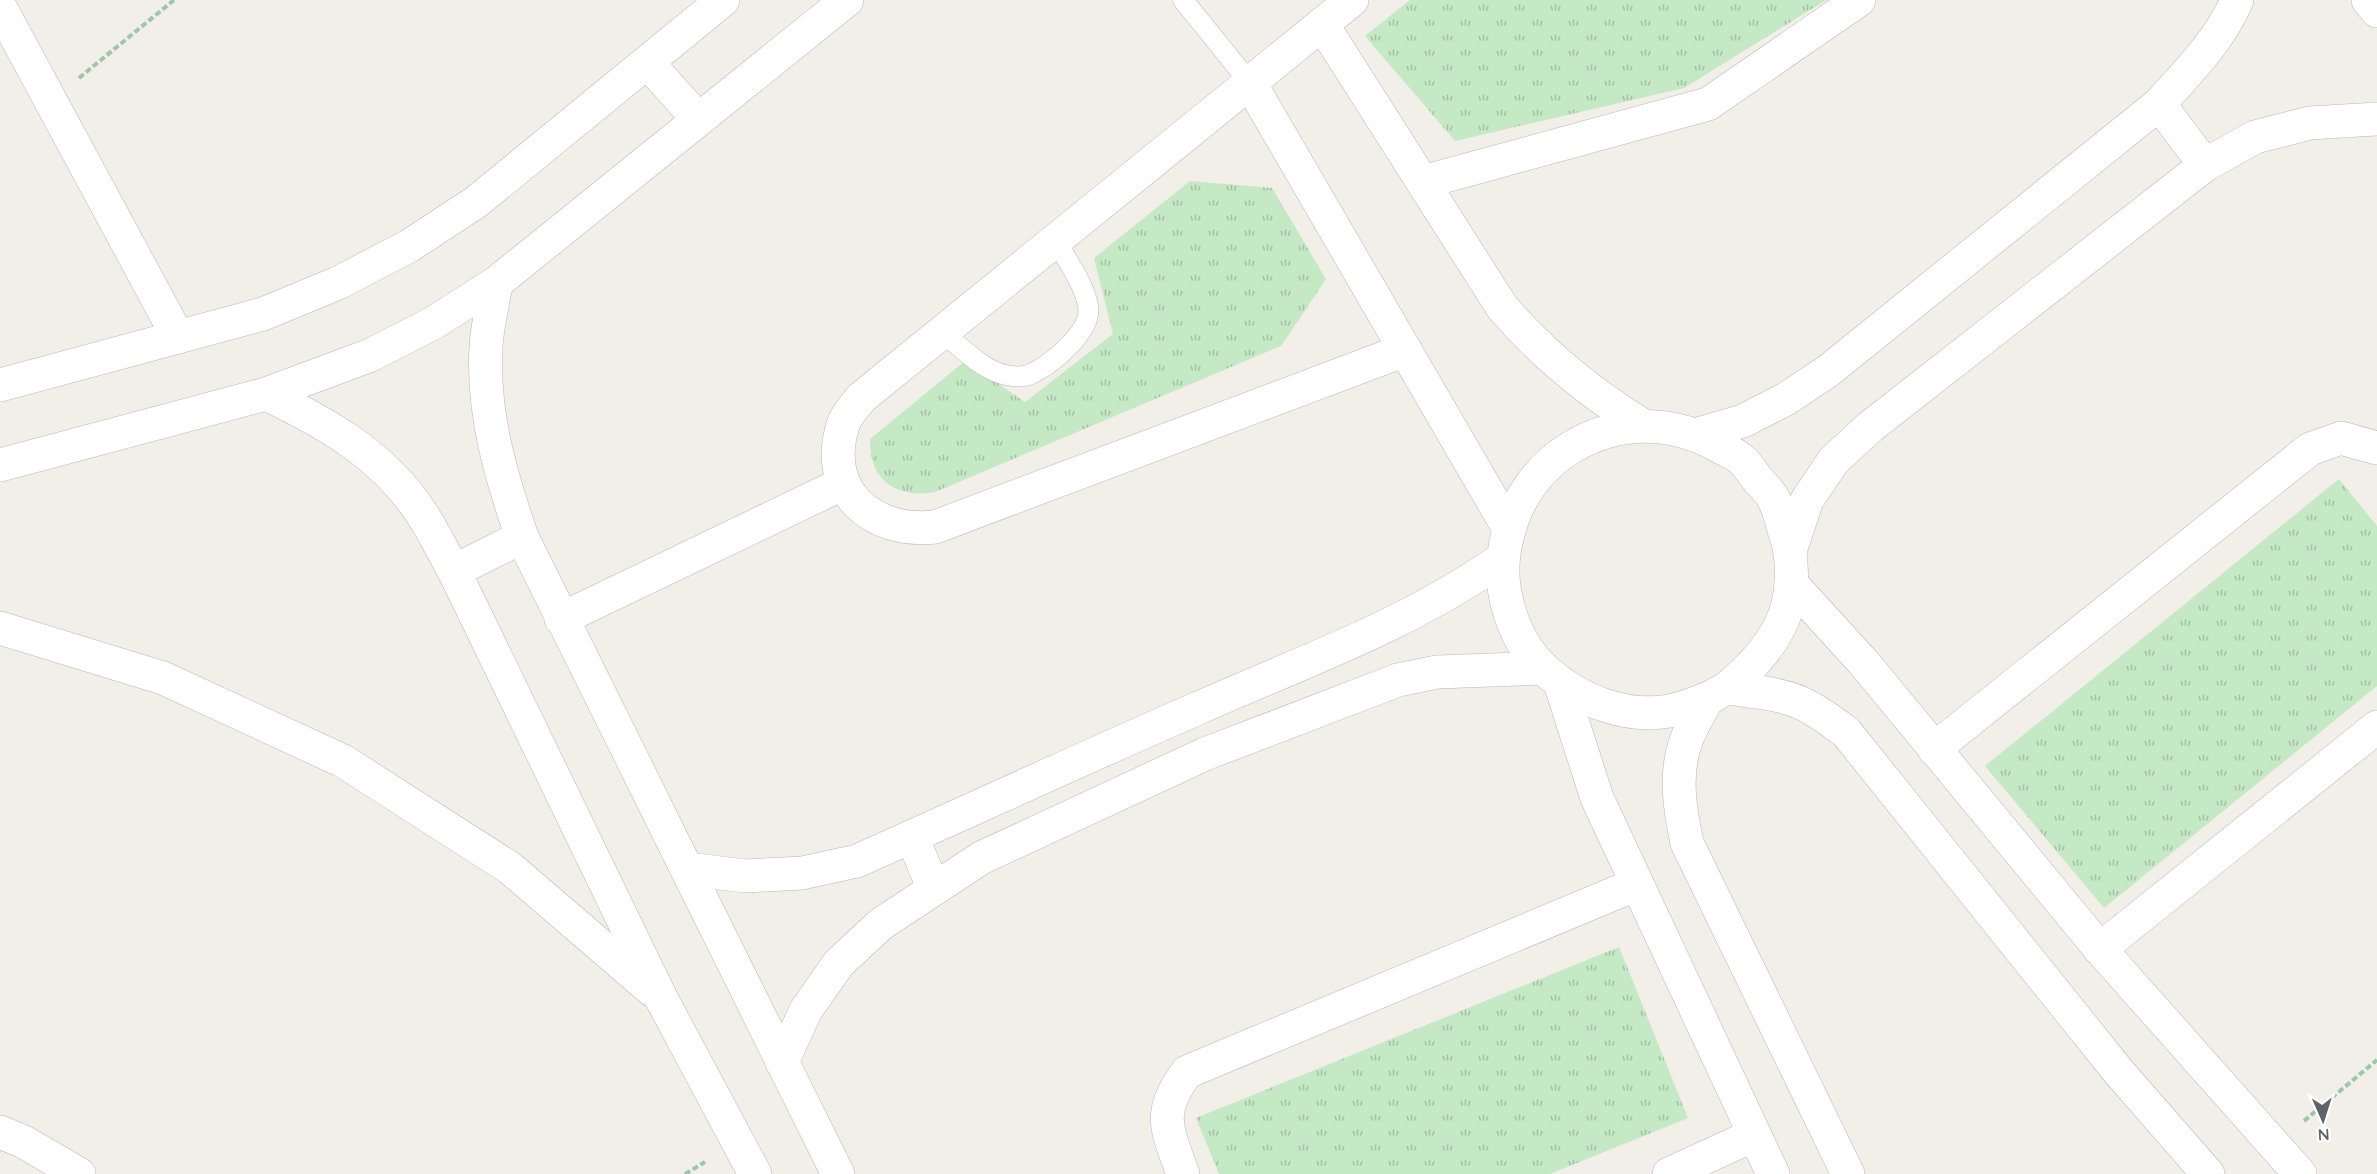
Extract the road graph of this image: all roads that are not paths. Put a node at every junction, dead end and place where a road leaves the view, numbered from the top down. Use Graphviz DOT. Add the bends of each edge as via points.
graph roads {
  1 [pos="723,0"];
  2 [pos="847,0"];
  3 [pos="1183,0"];
  4 [pos="1352,0"];
  5 [pos="1859,0"];
  6 [pos="2237,0"];
  7 [pos="2368,0"];
  8 [pos="0,7"];
  9 [pos="2377,11"];
  10 [pos="1322,24"];
  11 [pos="648,63"];
  12 [pos="1250,83"];
  13 [pos="2159,104"];
  14 [pos="698,119"];
  15 [pos="2377,119"];
  16 [pos="2205,165"];
  17 [pos="1423,182"];
  18 [pos="1056,240"];
  19 [pos="496,283"];
  20 [pos="942,332"];
  21 [pos="177,338"];
  22 [pos="1405,350"];
  23 [pos="0,385"];
  24 [pos="266,394"];
  25 [pos="1642,425"];
  26 [pos="1698,434"];
  27 [pos="2377,448"];
  28 [pos="0,465"];
  29 [pos="844,483"];
  30 [pos="522,537"];
  31 [pos="1506,543"];
  32 [pos="1791,548"];
  33 [pos="454,570"];
  34 [pos="1791,583"];
  35 [pos="561,619"];
  36 [pos="0,628"];
  37 [pos="1551,675"];
  38 [pos="1717,694"];
  39 [pos="2377,727"];
  40 [pos="1934,749"];
  41 [pos="912,837"];
  42 [pos="688,869"];
  43 [pos="1637,884"];
  44 [pos="934,889"];
  45 [pos="2100,949"];
  46 [pos="661,998"];
  47 [pos="782,1062"];
  48 [pos="0,1132"];
  49 [pos="1754,1136"];
  50 [pos="79,1174"];
  51 [pos="755,1174"];
  52 [pos="838,1174"];
  53 [pos="1183,1174"];
  54 [pos="1669,1174"];
  55 [pos="1773,1174"];
  56 [pos="1848,1174"];
  57 [pos="2208,1174"];
  58 [pos="2300,1174"];
  1 -- 11 [label="street"];
  2 -- 14 [label="street"];
  3 -- 12 [label="lane"];
  4 -- 10 [label="street"];
  5 -- 17 [label="street" via="1708,104"];
  6 -- 13 [label="street" via="2229,19 2197,63"];
  7 -- 9 [label="street"];
  8 -- 21 [label="street"];
  10 -- 12 [label="street"];
  10 -- 17 [label="street"];
  11 -- 14 [label="street"];
  11 -- 21 [label="street" via="476,202 409,246 338,283 263,314"];
  12 -- 18 [label="street"];
  12 -- 22 [label="street"];
  13 -- 16 [label="street"];
  13 -- 26 [label="street" via="1828,371 1743,421"];
  14 -- 19 [label="street"];
  15 -- 16 [label="street" via="2310,123 2255,137"];
  16 -- 32 [label="street" via="1869,427 1834,460 1807,500"];
  17 -- 25 [label="street" via="1502,307 1531,341 1600,399"];
  18 -- 20 [label="street"];
  18 -- 20 [label="lane" via="1089,307 1088,322 1081,335 1033,373 1019,376 992,370"];
  19 -- 24 [label="street" via="435,322 371,355"];
  19 -- 30 [label="street" via="486,347 488,412 501,475"];
  20 -- 29 [label="street" via="861,398 843,423 838,453"];
  21 -- 23 [label="street"];
  22 -- 29 [label="street" via="935,527 902,528 872,517"];
  22 -- 31 [label="street"];
  24 -- 28 [label="street"];
  24 -- 33 [label="street" via="325,423 378,462 422,512"];
  25 -- 26 [label="street" via="1670,426"];
  25 -- 31 [label="street" via="1584,440 1558,456 1537,476 1520,501"];
  26 -- 32 [label="street" via="1742,459 1774,499"];
  27 -- 40 [label="street" via="2341,438 2310,449"];
  29 -- 35 [label="street"];
  30 -- 33 [label="street"];
  30 -- 35 [label="street"];
  31 -- 37 [label="street" via="1504,588 1512,617 1525,644"];
  31 -- 41 [label="street" via="1464,586 1380,631 1194,709"];
  32 -- 34 [label="street"];
  33 -- 46 [label="street"];
  34 -- 38 [label="street" via="1780,625 1758,661"];
  34 -- 40 [label="street" via="1864,663"];
  35 -- 42 [label="street"];
  36 -- 46 [label="street" via="163,678 343,761 510,868"];
  37 -- 38 [label="street" via="1593,702 1631,711 1669,711"];
  37 -- 43 [label="street" via="1597,798"];
  37 -- 44 [label="street" via="1437,672 1398,680 1205,754 981,858"];
  38 -- 56 [label="street" via="1686,741 1680,775 1680,810 1687,843"];
  38 -- 57 [label="street" via="1780,693 1816,709 1846,732 2118,1071"];
  39 -- 45 [label="street"];
  40 -- 45 [label="street"];
  41 -- 42 [label="street" via="858,861 802,873 745,876"];
  41 -- 44 [label="street"];
  42 -- 47 [label="street"];
  43 -- 49 [label="street"];
  43 -- 53 [label="street" via="1187,1072 1171,1093 1166,1119"];
  44 -- 47 [label="street" via="881,924 839,963 806,1010"];
  45 -- 58 [label="street"];
  46 -- 51 [label="street"];
  47 -- 52 [label="street"];
  48 -- 50 [label="street"];
  49 -- 54 [label="street"];
  49 -- 55 [label="street"];
}
